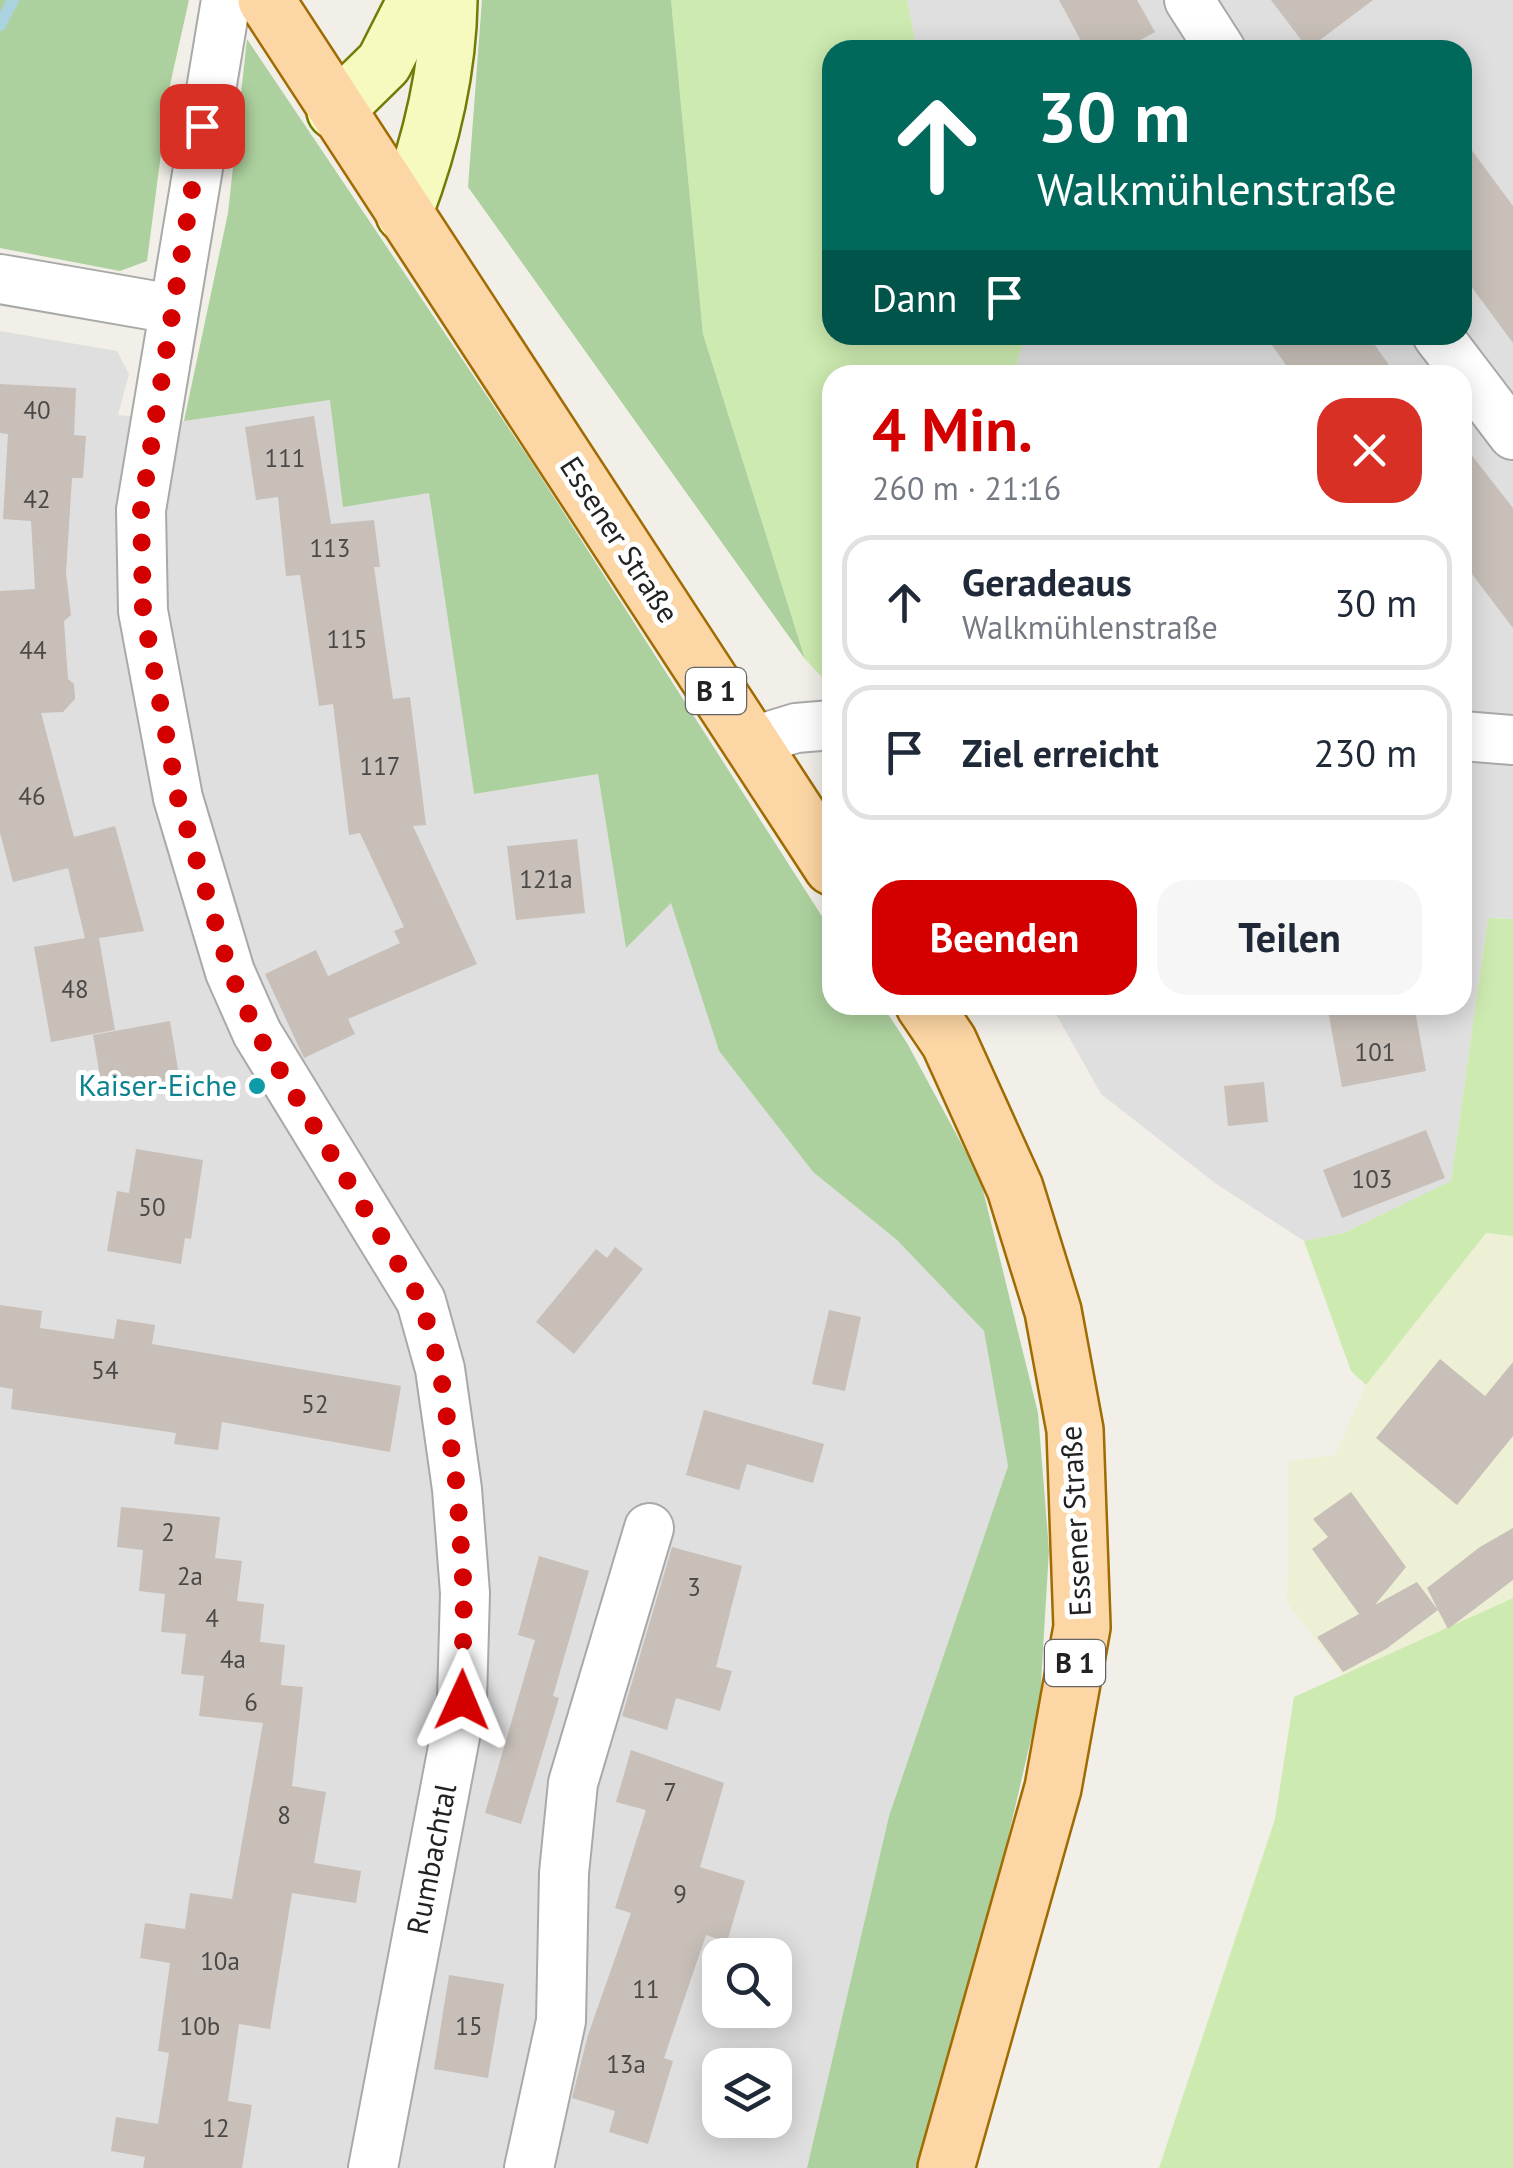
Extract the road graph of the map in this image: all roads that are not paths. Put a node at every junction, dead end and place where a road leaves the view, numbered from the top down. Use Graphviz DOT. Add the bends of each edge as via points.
graph roads {
  1 [pos="416,0"];
  2 [pos="449,0"];
  3 [pos="1189,0"];
  4 [pos="255,3"];
  5 [pos="1214,40"];
  6 [pos="335,112"];
  7 [pos="404,214"];
  8 [pos="0,278"];
  9 [pos="174,310"];
  10 [pos="1445,345"];
  11 [pos="1460,365"];
  12 [pos="1472,381"];
  13 [pos="1513,435"];
  14 [pos="822,725"];
  15 [pos="1472,737"];
  16 [pos="1513,740"];
  17 [pos="750,742"];
  18 [pos="822,852"];
  19 [pos="931,1015"];
  20 [pos="650,1528"];
  21 [pos="373,2168"];
  22 [pos="529,2168"];
  23 [pos="946,2168"];
  1 -- 6 [label="main road" via="384,63"];
  2 -- 7 [label="main road" via="448,46 434,114"];
  3 -- 5 [label="street"];
  4 -- 6 [label="main road, Essener Straße / B 1"];
  4 -- 9 [label="street, Rumbachtal"];
  6 -- 7 [label="main road, Essener Straße / B 1"];
  7 -- 17 [label="main road, Essener Straße / B 1"];
  8 -- 9 [label="street"];
  9 -- 21 [label="street, Rumbachtal" via="141,510 143,611 178,798 230,972 257,1033 421,1301 440,1369 457,1488 462,1700"];
  10 -- 11 [label="street"];
  12 -- 13 [label="street"];
  14 -- 17 [label="street"];
  15 -- 16 [label="street"];
  17 -- 18 [label="main road, Essener Straße / B 1"];
  19 -- 23 [label="main road, Essener Straße / B 1" via="1015,1188 1052,1311 1075,1430 1082,1627 1052,1788"];
  20 -- 22 [label="street" via="573,1782 562,2021"];
}
